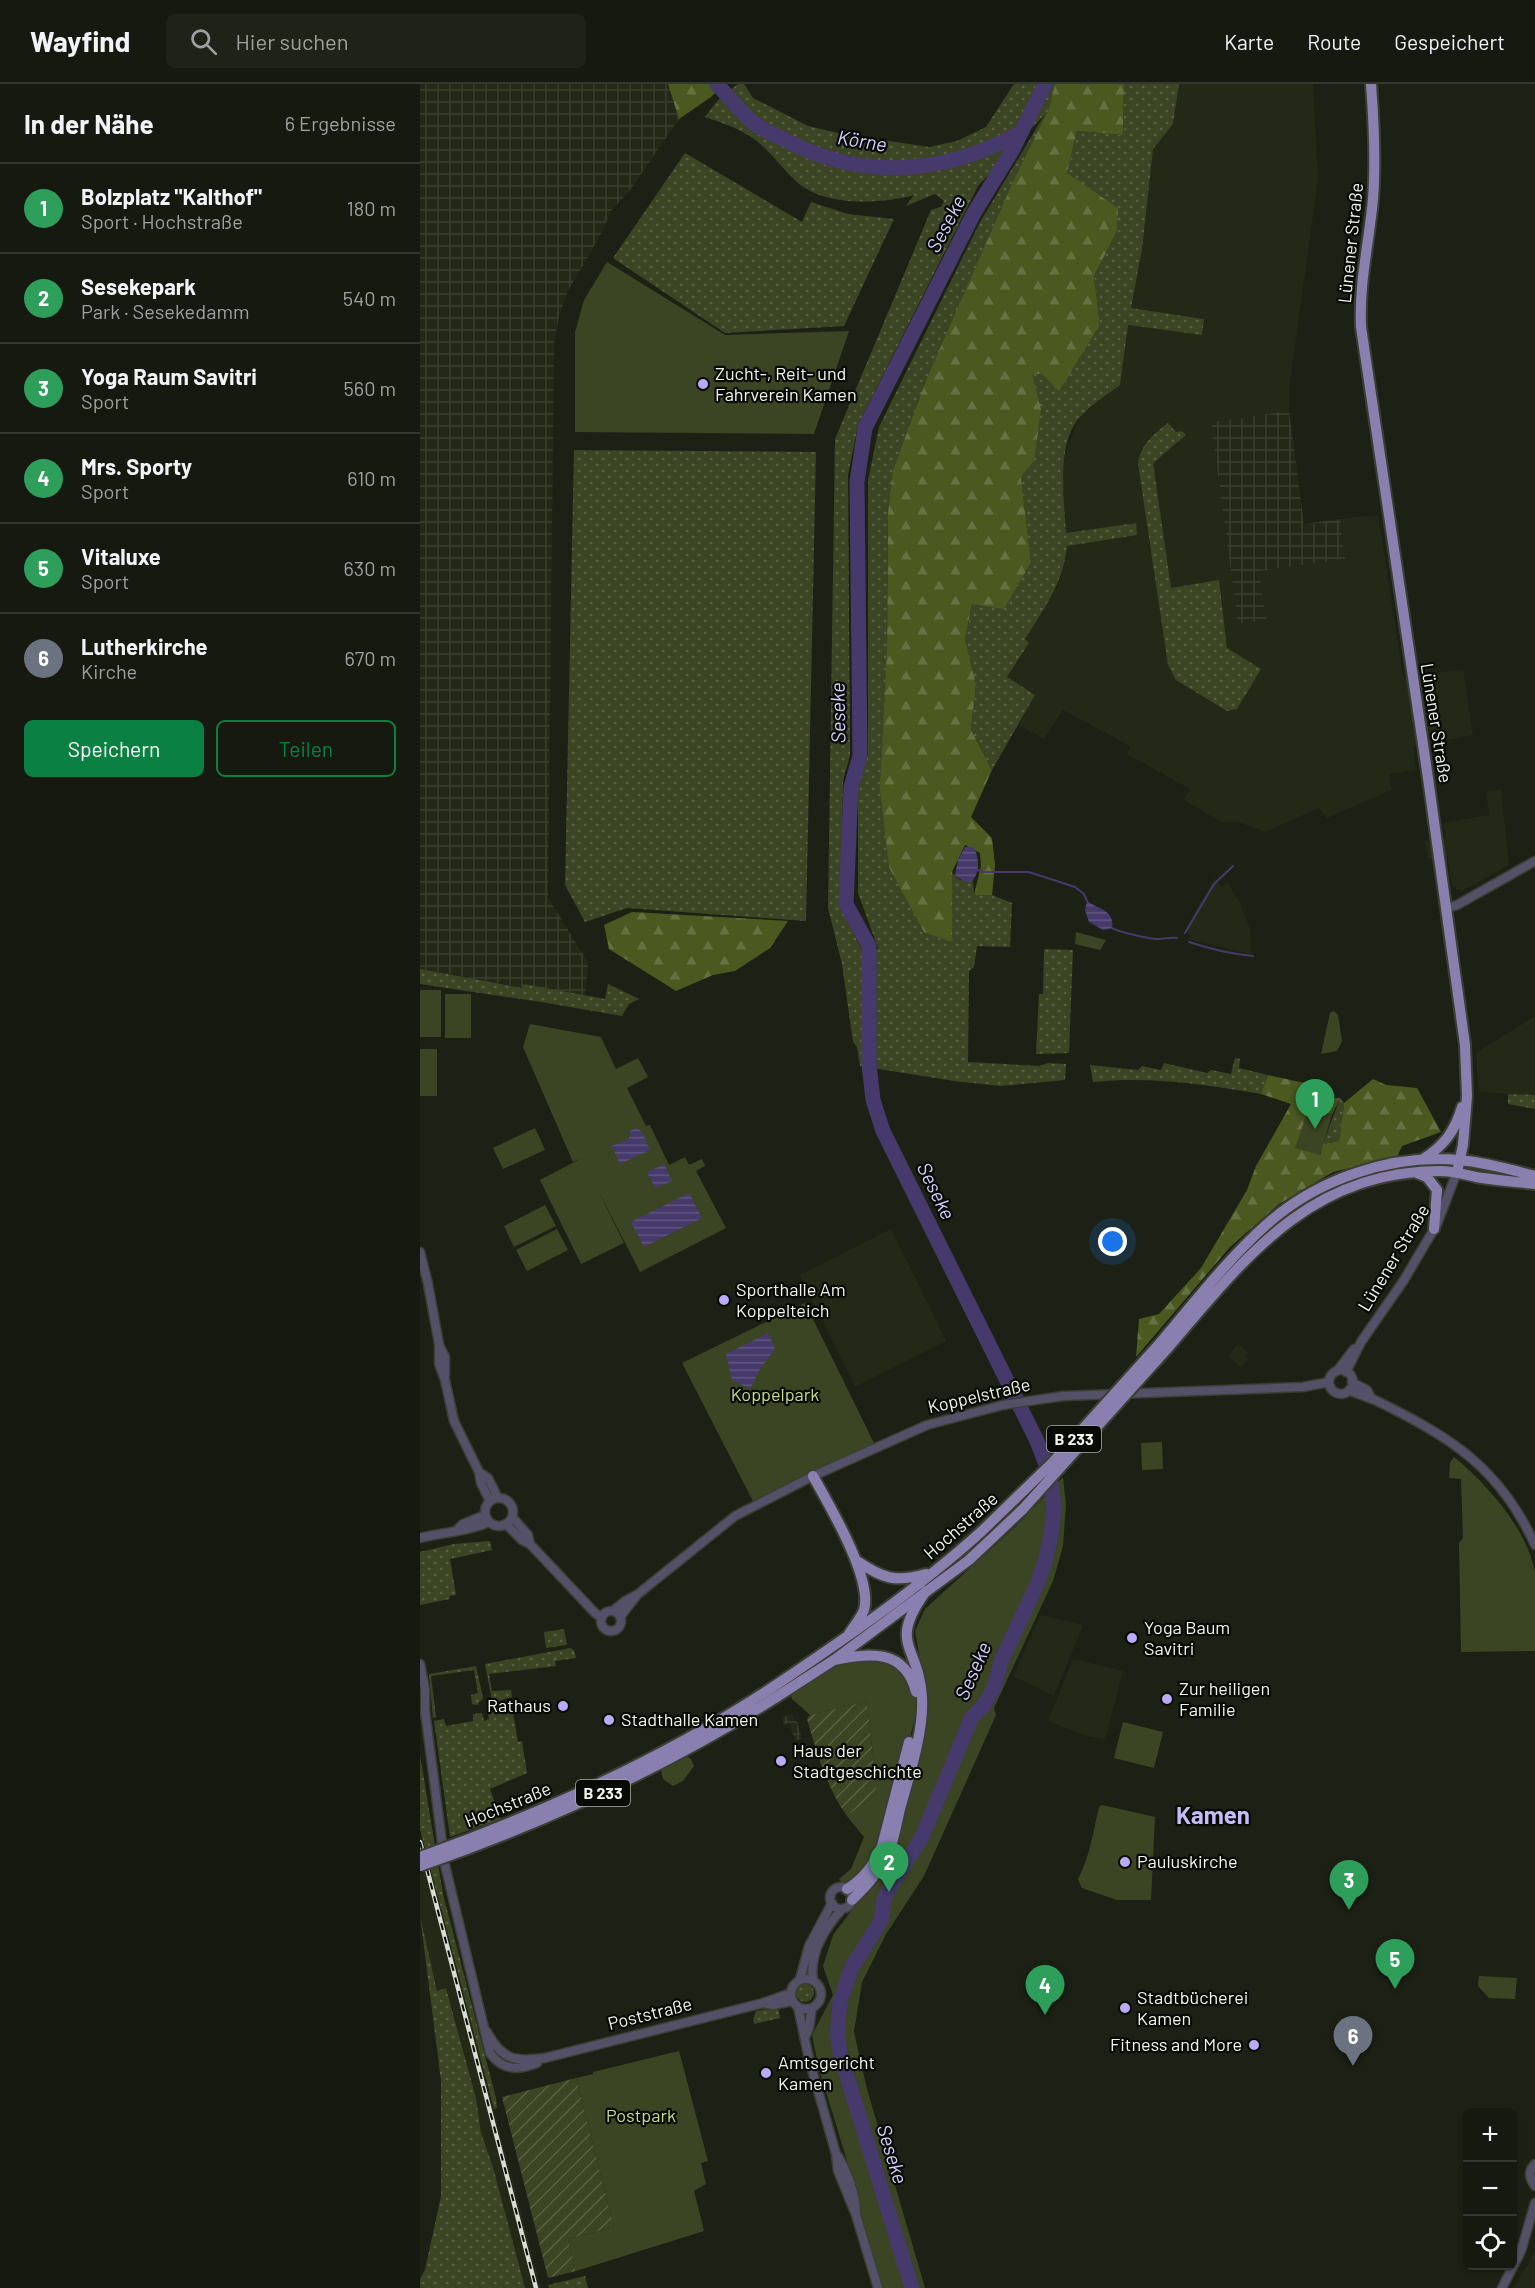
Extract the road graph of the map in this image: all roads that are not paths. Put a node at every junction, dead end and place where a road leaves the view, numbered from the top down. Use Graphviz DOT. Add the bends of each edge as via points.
graph roads {
  1 [pos="1371,84"];
  2 [pos="1535,861"];
  3 [pos="1447,908"];
  4 [pos="1467,1093"];
  5 [pos="1423,1160"];
  6 [pos="1461,1160"];
  7 [pos="1457,1172"];
  8 [pos="1416,1173"];
  9 [pos="1535,1176"];
  10 [pos="1535,1184"];
  11 [pos="1434,1228"];
  12 [pos="420,1252"];
  13 [pos="1164,1346"];
  14 [pos="1342,1371"];
  15 [pos="1330,1385"];
  16 [pos="1351,1386"];
  17 [pos="813,1476"];
  18 [pos="494,1500"];
  19 [pos="487,1519"];
  20 [pos="509,1521"];
  21 [pos="420,1538"];
  22 [pos="1535,1545"];
  23 [pos="857,1561"];
  24 [pos="932,1573"];
  25 [pos="926,1591"];
  26 [pos="617,1614"];
  27 [pos="602,1618"];
  28 [pos="845,1640"];
  29 [pos="834,1660"];
  30 [pos="420,1664"];
  31 [pos="797,1678"];
  32 [pos="422,1698"];
  33 [pos="441,1842"];
  34 [pos="420,1857"];
  35 [pos="444,1865"];
  36 [pos="420,1866"];
  37 [pos="847,1889"];
  38 [pos="852,1900"];
  39 [pos="832,1903"];
  40 [pos="842,1909"];
  41 [pos="800,1979"];
  42 [pos="813,1980"];
  43 [pos="794,2000"];
  44 [pos="812,2008"];
  45 [pos="805,2037"];
  46 [pos="1535,2164"];
  47 [pos="1535,2186"];
  48 [pos="1535,2203"];
  49 [pos="878,2288"];
  50 [pos="1502,2288"];
  1 -- 3 [label="main road, Lünener Straße" via="1375,164 1360,286 1361,327"];
  2 -- 3 [label="street"];
  3 -- 4 [label="main road, Lünener Straße" via="1465,1045"];
  4 -- 5 [label="main road" via="1448,1140"];
  4 -- 6 [label="main road, Lünener Straße"];
  5 -- 6 [label="main road, Hochstraße / B 233"];
  5 -- 13 [label="main road, Hochstraße / B 233" via="1379,1166 1352,1175 1290,1205 1224,1267"];
  6 -- 7 [label="main road, Lünener Straße"];
  6 -- 9 [label="main road, B 233"];
  7 -- 8 [label="main road, Hochstraße / B 233"];
  7 -- 10 [label="main road, B 233"];
  7 -- 11 [label="street, Lünener Straße"];
  8 -- 11 [label="main road" via="1427,1177 1437,1190"];
  8 -- 13 [label="main road, Hochstraße / B 233" via="1352,1186 1304,1210 1275,1231"];
  11 -- 14 [label="street, Lünener Straße"];
  12 -- 18 [label="street" via="439,1344 439,1364 454,1421 479,1472 488,1478"];
  13 -- 24 [label="main road, Hochstraße / B 233, bridge" via="1013,1503"];
  13 -- 25 [label="main road, Hochstraße / B 233, bridge" via="1053,1478 969,1560"];
  14 -- 15 [label="street" via="1331,1375"];
  14 -- 16 [label="street" via="1350,1376"];
  15 -- 16 [label="street" via="1338,1394"];
  15 -- 17 [label="street, Koppelstraße" via="1084,1394 1008,1404 927,1425"];
  16 -- 22 [label="street" via="1367,1390 1371,1398 1440,1435 1478,1462 1500,1486"];
  17 -- 23 [label="main road"];
  17 -- 26 [label="street, Koppelstraße" via="735,1516 625,1601"];
  18 -- 19 [label="street" via="486,1507"];
  18 -- 20 [label="street" via="510,1504"];
  19 -- 20 [label="street" via="497,1526"];
  19 -- 21 [label="street" via="469,1530"];
  20 -- 27 [label="street" via="522,1540"];
  23 -- 24 [label="main road" via="878,1575 895,1579"];
  23 -- 28 [label="main road" via="866,1596 864,1611"];
  24 -- 28 [label="main road, Hochstraße / B 233"];
  25 -- 29 [label="main road, Hochstraße / B 233"];
  25 -- 38 [label="main road" via="908,1621 906,1634 922,1699 910,1770 887,1854"];
  26 -- 27 [label="street" via="608,1612"];
  26 -- 27 [label="street" via="619,1628 610,1631 603,1626"];
  28 -- 31 [label="main road, Hochstraße / B 233"];
  29 -- 31 [label="main road, Hochstraße / B 233"];
  29 -- 37 [label="main road" via="870,1654 885,1656 900,1663 916,1690 917,1710 882,1845 866,1874"];
  30 -- 32 [label="street" via="425,1689"];
  31 -- 34 [label="main road, Hochstraße / B 233, bridge" via="600,1784"];
  31 -- 36 [label="main road, Hochstraße / B 233, bridge" via="711,1737 605,1792 477,1847"];
  32 -- 33 [label="street"];
  35 -- 43 [label="street, Poststraße" via="490,2053 504,2065 518,2069 545,2058 763,2003"];
  37 -- 38 [label="street"];
  37 -- 39 [label="street" via="835,1889"];
  38 -- 40 [label="street"];
  39 -- 40 [label="street"];
  39 -- 41 [label="street" via="809,1946"];
  40 -- 42 [label="street" via="817,1947"];
  41 -- 42 [label="street"];
  41 -- 43 [label="street" via="793,1985"];
  42 -- 44 [label="street" via="821,1996"];
  43 -- 44 [label="street"];
  43 -- 45 [label="street"];
  44 -- 45 [label="street"];
  45 -- 49 [label="street" via="836,2154 855,2198 856,2215"];
  46 -- 47 [label="street" via="1530,2172"];
  48 -- 50 [label="street" via="1521,2251"];
}
